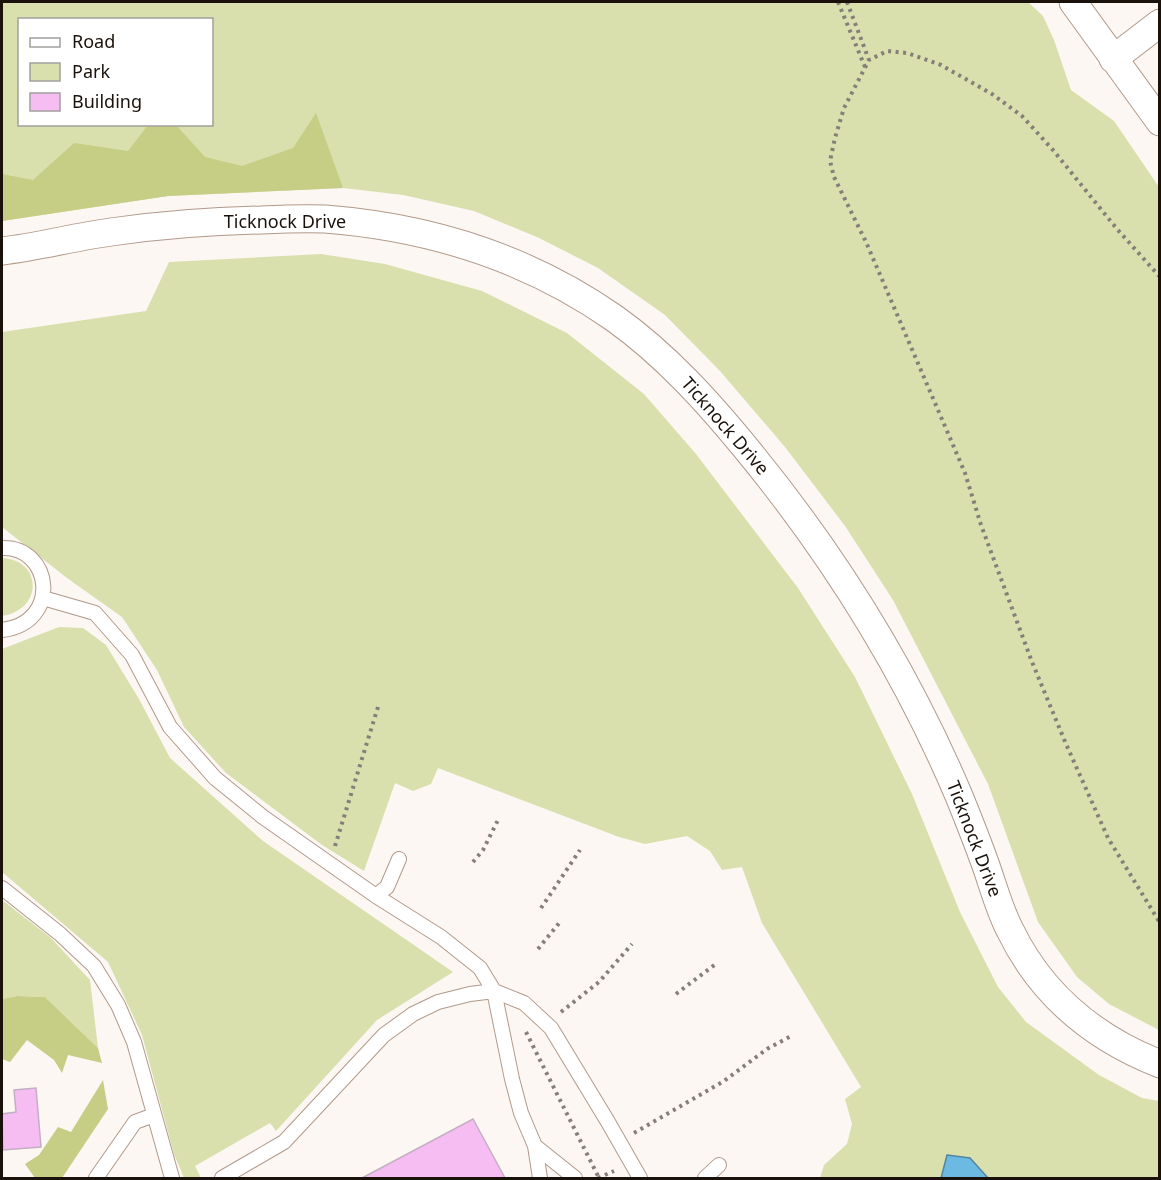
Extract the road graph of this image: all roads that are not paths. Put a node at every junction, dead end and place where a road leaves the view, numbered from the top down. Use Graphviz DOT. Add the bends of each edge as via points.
graph roads {
  1 [pos="1073,2"];
  2 [pos="1160,23"];
  3 [pos="1113,59"];
  4 [pos="1160,122"];
  5 [pos="2,251"];
  6 [pos="2,548"];
  7 [pos="43,598"];
  8 [pos="2,630"];
  9 [pos="399,859"];
  10 [pos="2,888"];
  11 [pos="376,896"];
  12 [pos="494,991"];
  13 [pos="1160,1065"];
  14 [pos="154,1115"];
  15 [pos="535,1146"];
  16 [pos="719,1165"];
  17 [pos="96,1179"];
  18 [pos="172,1179"];
  19 [pos="222,1179"];
  20 [pos="540,1179"];
  21 [pos="574,1179"];
  22 [pos="640,1179"];
  23 [pos="705,1179"];
  1 -- 3 [label="street"];
  2 -- 3 [label="street"];
  3 -- 4 [label="street"];
  5 -- 13 [label="street, Ticknock Drive" via="110,232 234,220 320,219 376,224 486,251 553,282 616,320 675,369 734,434 781,491 843,578 926,724 966,813 1009,928 1026,959 1069,1010 1094,1030"];
  6 -- 7 [label="lane" via="21,552 32,560 44,584"];
  7 -- 8 [label="lane" via="28,621"];
  7 -- 11 [label="lane" via="95,613 132,655 170,727 215,778 263,817"];
  9 -- 11 [label="lane" via="387,887"];
  10 -- 14 [label="lane" via="94,966 134,1042"];
  11 -- 12 [label="lane" via="441,937 480,968"];
  12 -- 15 [label="lane" via="521,1113"];
  12 -- 19 [label="lane" via="438,1002 413,1014 384,1035 284,1143"];
  12 -- 22 [label="lane" via="524,1003 551,1028"];
  14 -- 17 [label="lane" via="135,1122"];
  14 -- 18 [label="lane"];
  15 -- 20 [label="lane"];
  15 -- 21 [label="lane"];
  16 -- 23 [label="lane"];
}
